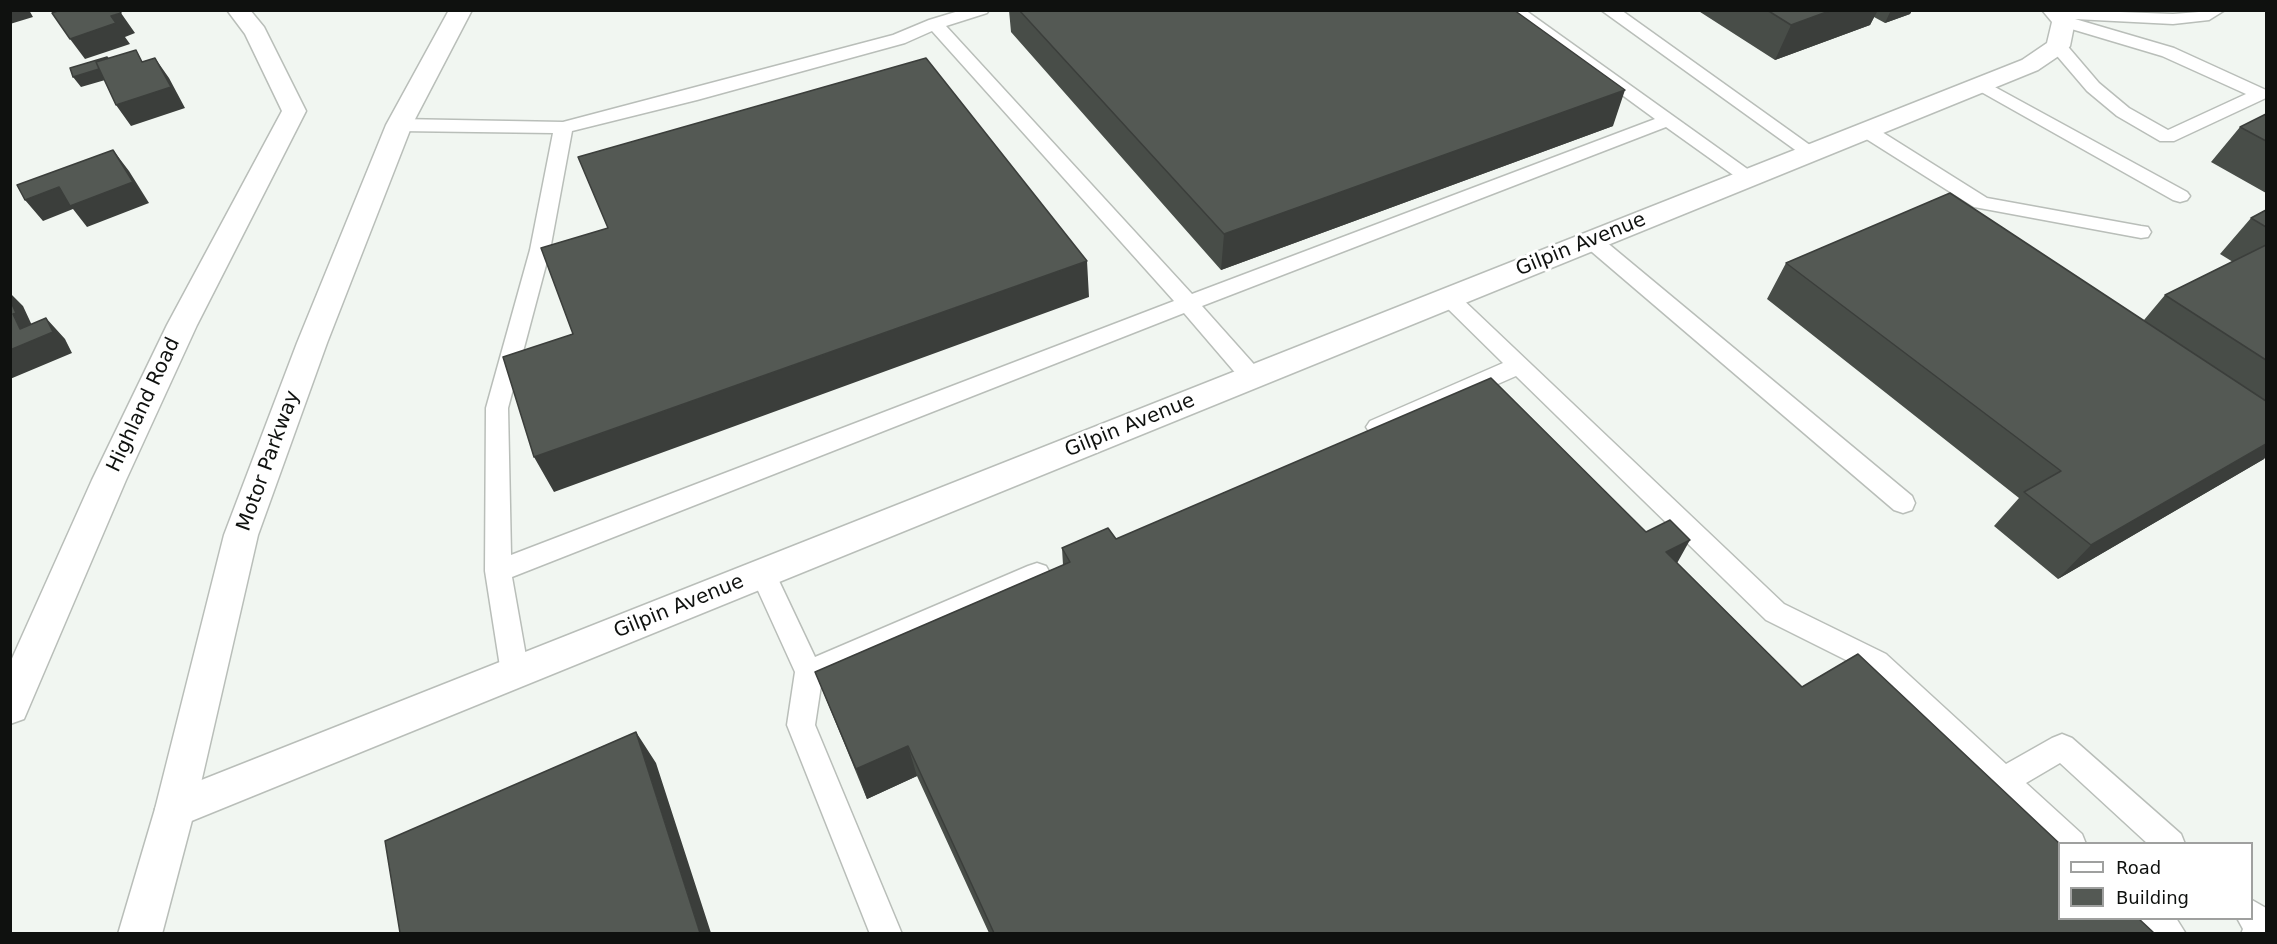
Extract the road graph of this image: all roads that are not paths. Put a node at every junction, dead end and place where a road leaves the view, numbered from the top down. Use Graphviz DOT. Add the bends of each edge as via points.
graph roads {
  1 [pos="238,10"];
  2 [pos="461,10"];
  3 [pos="1514,10"];
  4 [pos="1609,10"];
  5 [pos="2217,10"];
  6 [pos="969,12"];
  7 [pos="2057,23"];
  8 [pos="935,24"];
  9 [pos="1982,85"];
  10 [pos="1668,120"];
  11 [pos="399,125"];
  12 [pos="563,128"];
  13 [pos="1867,131"];
  14 [pos="1812,153"];
  15 [pos="1750,178"];
  16 [pos="2181,196"];
  17 [pos="2141,232"];
  18 [pos="1592,241"];
  19 [pos="1449,298"];
  20 [pos="1188,303"];
  21 [pos="1519,366"];
  22 [pos="1252,377"];
  23 [pos="1360,435"];
  24 [pos="1903,503"];
  25 [pos="498,572"];
  26 [pos="764,573"];
  27 [pos="1036,573"];
  28 [pos="809,672"];
  29 [pos="515,673"];
  30 [pos="10,707"];
  31 [pos="2003,781"];
  32 [pos="175,809"];
  33 [pos="2071,842"];
  34 [pos="2169,842"];
  35 [pos="2253,917"];
  36 [pos="2155,920"];
  37 [pos="140,933"];
  38 [pos="886,933"];
  39 [pos="2170,933"];
  40 [pos="2257,933"];
  1 -- 30 [label="street, Highland Road" via="256,32 294,111 172,345"];
  2 -- 11 [label="street, Motor Parkway"];
  3 -- 10 [label="lane"];
  4 -- 14 [label="lane"];
  5 -- 7 [label="lane" via="2203,16 2173,19"];
  6 -- 8 [label="lane"];
  7 -- 7 [label="lane" via="2093,87 2123,112 2167,136 2261,93 2168,52"];
  7 -- 9 [label="street, Gilpin Avenue" via="2030,65"];
  8 -- 12 [label="lane" via="899,39"];
  8 -- 20 [label="lane"];
  9 -- 13 [label="street, Gilpin Avenue"];
  9 -- 16 [label="lane"];
  10 -- 15 [label="lane"];
  10 -- 20 [label="lane"];
  11 -- 12 [label="lane"];
  11 -- 32 [label="street, Motor Parkway" via="241,535"];
  12 -- 25 [label="lane" via="540,250 497,408"];
  13 -- 14 [label="street, Gilpin Avenue"];
  13 -- 17 [label="lane" via="1981,203"];
  14 -- 15 [label="street, Gilpin Avenue"];
  15 -- 18 [label="street, Gilpin Avenue"];
  18 -- 19 [label="street, Gilpin Avenue"];
  18 -- 24 [label="lane"];
  19 -- 21 [label="lane"];
  19 -- 22 [label="street, Gilpin Avenue"];
  20 -- 22 [label="lane"];
  20 -- 25 [label="lane"];
  21 -- 23 [label="lane"];
  21 -- 31 [label="lane" via="1775,612 1876,662"];
  22 -- 26 [label="street, Gilpin Avenue"];
  25 -- 29 [label="lane"];
  26 -- 28 [label="lane"];
  26 -- 29 [label="street, Gilpin Avenue"];
  27 -- 28 [label="lane"];
  28 -- 38 [label="lane" via="801,725"];
  29 -- 32 [label="street, Gilpin Avenue"];
  31 -- 33 [label="lane"];
  31 -- 34 [label="lane" via="2062,747"];
  32 -- 37 [label="street, Motor Parkway"];
  35 -- 40 [label="lane" via="2264,928"];
  36 -- 39 [label="lane"];
}
